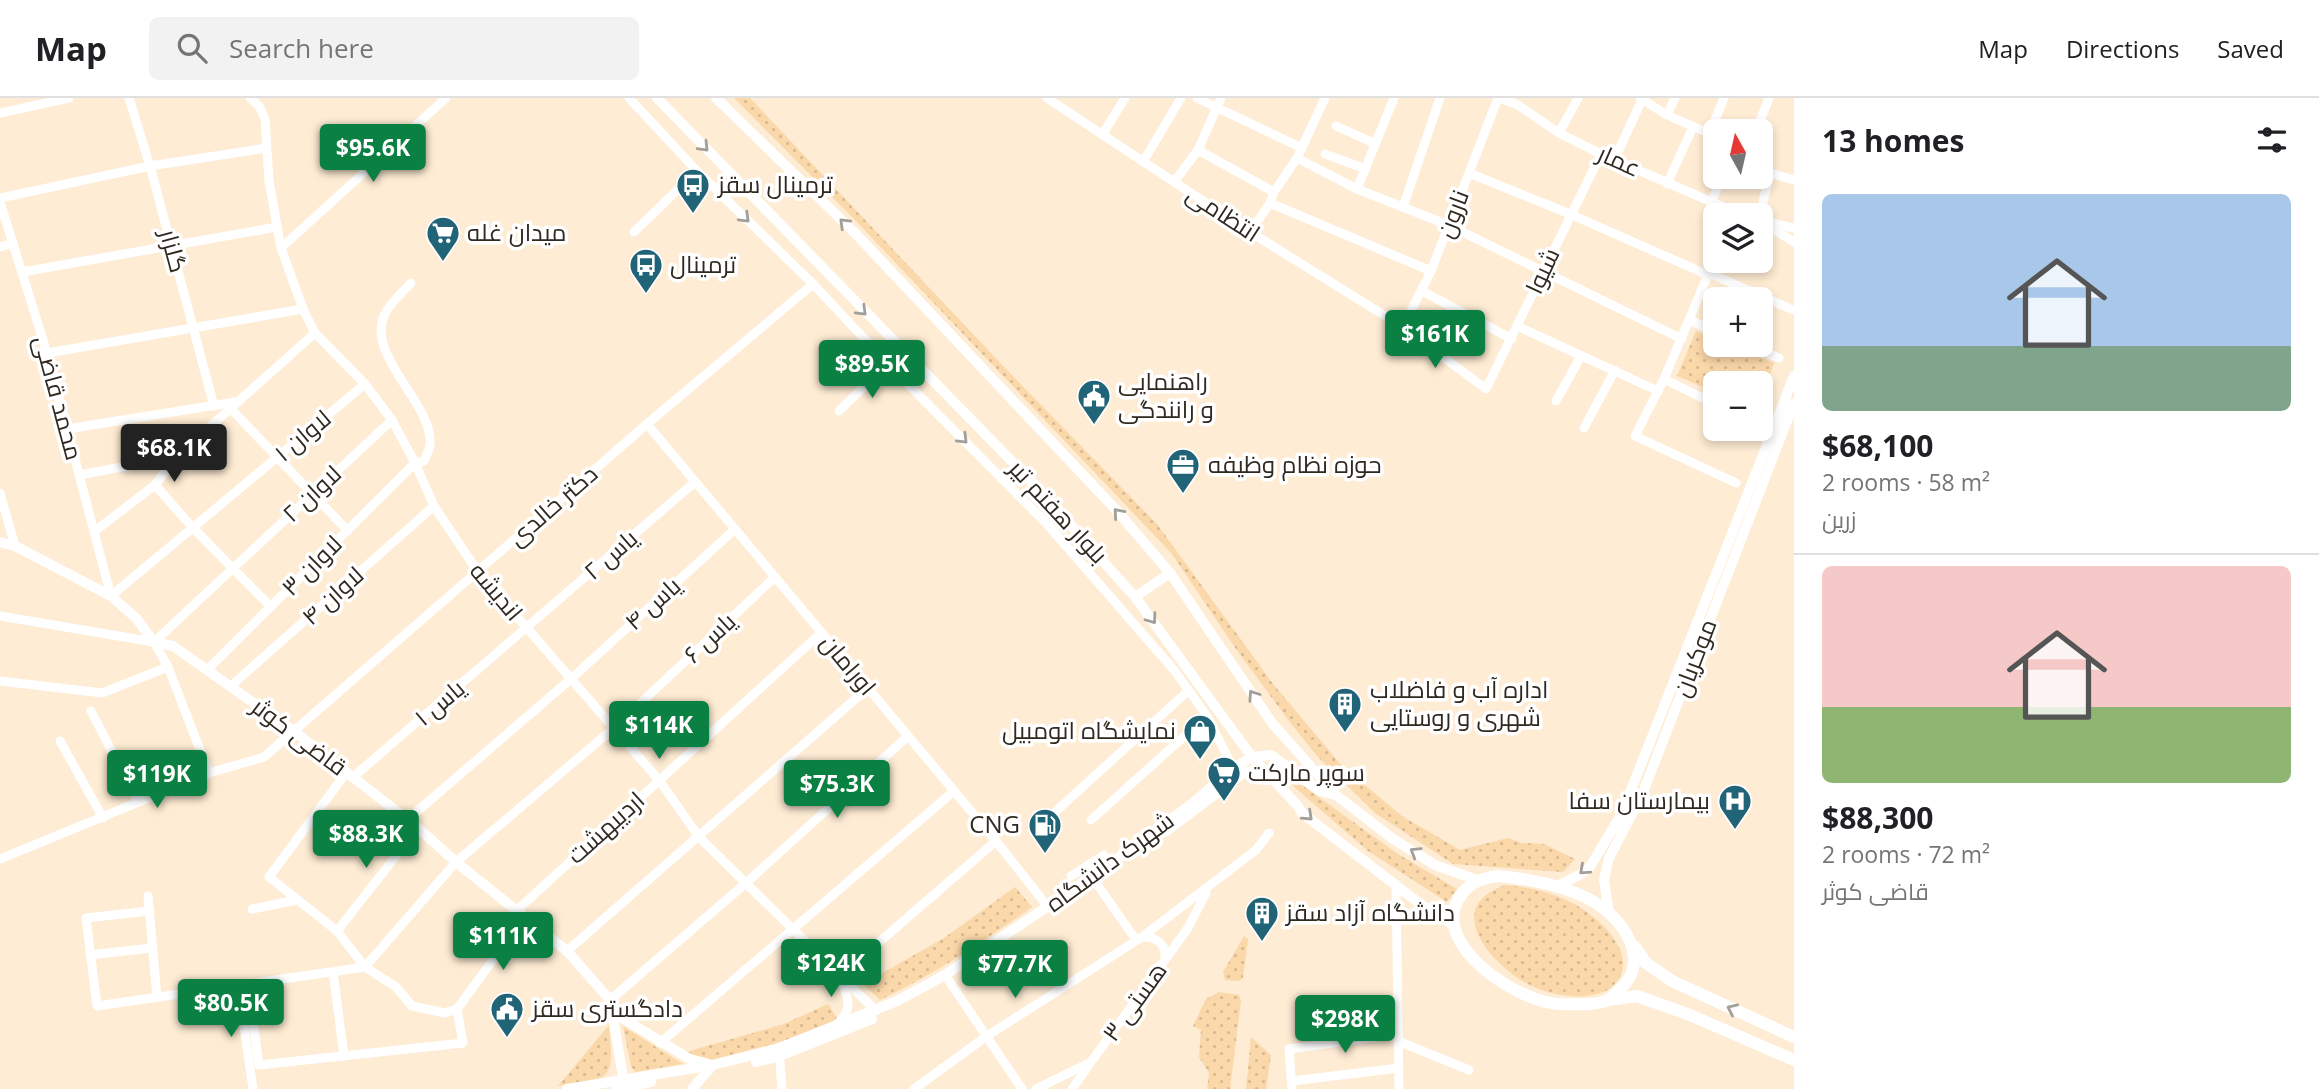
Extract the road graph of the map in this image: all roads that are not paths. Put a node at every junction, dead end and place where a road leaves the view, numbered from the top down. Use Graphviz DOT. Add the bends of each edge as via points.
graph roads {
  1 [pos="69,98"];
  2 [pos="129,98"];
  3 [pos="250,98"];
  4 [pos="446,98"];
  5 [pos="629,98"];
  6 [pos="657,98"];
  7 [pos="716,98"];
  8 [pos="1047,98"];
  9 [pos="1069,98"];
  10 [pos="1125,98"];
  11 [pos="1181,98"];
  12 [pos="1198,98"];
  13 [pos="1221,98"];
  14 [pos="1325,98"];
  15 [pos="1394,98"];
  16 [pos="1440,98"];
  17 [pos="1499,98"];
  18 [pos="1578,98"];
  19 [pos="1675,98"];
  20 [pos="1724,98"];
  21 [pos="1769,98"];
  22 [pos="1641,99"];
  23 [pos="1519,102"];
  24 [pos="1215,107"];
  25 [pos="1063,108"];
  26 [pos="0,113"];
  27 [pos="1667,115"];
  28 [pos="1717,119"];
  29 [pos="1761,119"];
  30 [pos="1336,126"];
  31 [pos="1693,127"];
  32 [pos="1703,131"];
  33 [pos="1559,133"];
  34 [pos="1102,135"];
  35 [pos="1374,143"];
  36 [pos="267,148"];
  37 [pos="1302,148"];
  38 [pos="1198,150"];
  39 [pos="1325,154"];
  40 [pos="1601,154"];
  41 [pos="1297,158"];
  42 [pos="1615,159"];
  43 [pos="1143,162"];
  44 [pos="150,166"];
  45 [pos="1366,169"];
  46 [pos="697,171"];
  47 [pos="1469,173"];
  48 [pos="1773,174"];
  49 [pos="1794,180"];
  50 [pos="1174,182"];
  51 [pos="1667,184"];
  52 [pos="1357,189"];
  53 [pos="1717,189"];
  54 [pos="1273,192"];
  55 [pos="0,200"];
  56 [pos="1270,203"];
  57 [pos="1711,203"];
  58 [pos="1403,207"];
  59 [pos="1570,214"];
  60 [pos="1773,224"];
  61 [pos="1448,225"];
  62 [pos="277,228"];
  63 [pos="1794,228"];
  64 [pos="1773,229"];
  65 [pos="634,232"];
  66 [pos="1250,232"];
  67 [pos="1794,242"];
  68 [pos="13,243"];
  69 [pos="171,246"];
  70 [pos="0,247"];
  71 [pos="281,248"];
  72 [pos="1432,271"];
  73 [pos="1543,271"];
  74 [pos="22,272"];
  75 [pos="1708,274"];
  76 [pos="411,283"];
  77 [pos="813,284"];
  78 [pos="1422,291"];
  79 [pos="303,309"];
  80 [pos="1793,310"];
  81 [pos="1689,320"];
  82 [pos="193,326"];
  83 [pos="1517,326"];
  84 [pos="1703,326"];
  85 [pos="1402,327"];
  86 [pos="315,332"];
  87 [pos="1511,338"];
  88 [pos="1682,338"];
  89 [pos="47,353"];
  90 [pos="906,355"];
  91 [pos="1773,355"];
  92 [pos="1581,356"];
  93 [pos="1779,358"];
  94 [pos="889,365"];
  95 [pos="1615,370"];
  96 [pos="1794,376"];
  97 [pos="1664,379"];
  98 [pos="365,384"];
  99 [pos="1486,389"];
  100 [pos="1658,391"];
  101 [pos="1703,398"];
  102 [pos="1556,401"];
  103 [pos="1794,402"];
  104 [pos="234,405"];
  105 [pos="214,406"];
  106 [pos="839,411"];
  107 [pos="392,420"];
  108 [pos="647,424"];
  109 [pos="1584,428"];
  110 [pos="67,429"];
  111 [pos="176,457"];
  112 [pos="277,457"];
  113 [pos="415,463"];
  114 [pos="79,475"];
  115 [pos="695,482"];
  116 [pos="1737,483"];
  117 [pos="155,485"];
  118 [pos="0,493"];
  119 [pos="313,494"];
  120 [pos="434,506"];
  121 [pos="193,528"];
  122 [pos="735,529"];
  123 [pos="94,531"];
  124 [pos="348,531"];
  125 [pos="0,542"];
  126 [pos="15,546"];
  127 [pos="233,568"];
  128 [pos="478,572"];
  129 [pos="1170,573"];
  130 [pos="775,578"];
  131 [pos="111,596"];
  132 [pos="1135,597"];
  133 [pos="271,607"];
  134 [pos="0,616"];
  135 [pos="528,629"];
  136 [pos="821,633"];
  137 [pos="154,642"];
  138 [pos="167,667"];
  139 [pos="208,669"];
  140 [pos="572,678"];
  141 [pos="0,681"];
  142 [pos="231,686"];
  143 [pos="868,688"];
  144 [pos="1188,691"];
  145 [pos="91,711"];
  146 [pos="1207,716"];
  147 [pos="615,727"];
  148 [pos="295,732"];
  149 [pos="908,736"];
  150 [pos="60,741"];
  151 [pos="1252,757"];
  152 [pos="1230,772"];
  153 [pos="209,773"];
  154 [pos="349,775"];
  155 [pos="1269,776"];
  156 [pos="659,780"];
  157 [pos="954,791"];
  158 [pos="1336,795"];
  159 [pos="138,802"];
  160 [pos="1055,812"];
  161 [pos="103,818"];
  162 [pos="407,820"];
  163 [pos="1091,820"];
  164 [pos="418,828"];
  165 [pos="1269,833"];
  166 [pos="699,837"];
  167 [pos="996,841"];
  168 [pos="1104,855"];
  169 [pos="0,859"];
  170 [pos="456,862"];
  171 [pos="1070,876"];
  172 [pos="1094,879"];
  173 [pos="1477,880"];
  174 [pos="746,883"];
  175 [pos="1396,884"];
  176 [pos="1556,887"];
  177 [pos="1209,888"];
  178 [pos="148,896"];
  179 [pos="297,900"];
  180 [pos="1048,907"];
  181 [pos="252,909"];
  182 [pos="150,911"];
  183 [pos="1609,913"];
  184 [pos="520,914"];
  185 [pos="1453,925"];
  186 [pos="1621,927"];
  187 [pos="794,930"];
  188 [pos="337,931"];
  189 [pos="1139,939"];
  190 [pos="151,947"];
  191 [pos="567,951"];
  192 [pos="90,955"];
  193 [pos="1165,960"];
  194 [pos="365,967"];
  195 [pos="333,972"];
  196 [pos="840,976"];
  197 [pos="948,978"];
  198 [pos="248,984"];
  199 [pos="238,985"];
  200 [pos="157,997"];
  201 [pos="1608,1000"];
  202 [pos="611,1006"];
  203 [pos="457,1009"];
  204 [pos="876,1011"];
  205 [pos="836,1026"];
  206 [pos="987,1036"];
  207 [pos="1398,1037"];
  208 [pos="1794,1037"];
  209 [pos="660,1043"];
  210 [pos="779,1053"];
  211 [pos="344,1056"];
  212 [pos="1794,1060"];
  213 [pos="1091,1062"];
  214 [pos="711,1068"];
  215 [pos="1399,1069"];
  216 [pos="1469,1070"];
  217 [pos="1292,1085"];
  218 [pos="622,1086"];
  219 [pos="253,1089"];
  220 [pos="567,1089"];
  221 [pos="692,1089"];
  222 [pos="782,1089"];
  223 [pos="914,1089"];
  224 [pos="1022,1089"];
  225 [pos="1036,1089"];
  226 [pos="1072,1089"];
  227 [pos="1399,1089"];
  1 -- 26 [label="street"];
  2 -- 44 [label="street, گلزار"];
  3 -- 36 [label="street, اندیشه" via="265,119"];
  4 -- 71 [label="street"];
  5 -- 46 [label="street"];
  6 -- 90 [label="main road, بلوار هفتم تیر, one-way"];
  129 -- 7 [label="main road, بلوار هفتم تیر, one-way" via="863,241"];
  8 -- 25 [label="street, انتظامی"];
  9 -- 25 [label="street"];
  10 -- 34 [label="street"];
  11 -- 43 [label="street"];
  12 -- 24 [label="street"];
  13 -- 24 [label="street"];
  14 -- 37 [label="street"];
  15 -- 35 [label="street"];
  16 -- 58 [label="street"];
  17 -- 23 [label="street, عمار"];
  17 -- 47 [label="street, نارون"];
  18 -- 33 [label="street"];
  19 -- 27 [label="street"];
  20 -- 28 [label="street"];
  21 -- 29 [label="street"];
  22 -- 27 [label="street"];
  22 -- 42 [label="street"];
  23 -- 33 [label="street, عمار"];
  24 -- 37 [label="street"];
  24 -- 38 [label="street"];
  25 -- 34 [label="street, انتظامی"];
  27 -- 31 [label="street"];
  30 -- 35 [label="street"];
  31 -- 32 [label="street"];
  31 -- 51 [label="street"];
  33 -- 40 [label="street, عمار"];
  34 -- 43 [label="street, انتظامی"];
  35 -- 45 [label="street"];
  36 -- 44 [label="street"];
  36 -- 62 [label="street, اندیشه"];
  37 -- 41 [label="street"];
  38 -- 50 [label="street"];
  38 -- 54 [label="street"];
  39 -- 45 [label="street"];
  40 -- 42 [label="street, عمار"];
  40 -- 59 [label="street, شیوا"];
  41 -- 52 [label="street"];
  41 -- 54 [label="street"];
  42 -- 51 [label="street, عمار"];
  43 -- 50 [label="street, انتظامی"];
  44 -- 55 [label="street"];
  44 -- 69 [label="street, گلزار"];
  45 -- 52 [label="street"];
  46 -- 65 [label="street"];
  46 -- 77 [label="street, one-way"];
  47 -- 59 [label="street"];
  47 -- 61 [label="street, نارون"];
  48 -- 49 [label="street"];
  50 -- 66 [label="street, انتظامی"];
  51 -- 57 [label="street, عمار"];
  52 -- 58 [label="street"];
  53 -- 57 [label="street"];
  54 -- 56 [label="street"];
  55 -- 68 [label="street, محمد قاضی"];
  56 -- 66 [label="street"];
  56 -- 72 [label="street"];
  58 -- 61 [label="street"];
  59 -- 73 [label="street, شیوا"];
  59 -- 75 [label="street"];
  60 -- 63 [label="street"];
  61 -- 72 [label="street, نارون"];
  61 -- 73 [label="street"];
  62 -- 69 [label="street"];
  62 -- 71 [label="street, اندیشه"];
  64 -- 67 [label="street"];
  66 -- 85 [label="street, انتظامی"];
  68 -- 70 [label="street"];
  68 -- 74 [label="street, محمد قاضی"];
  69 -- 74 [label="street"];
  69 -- 82 [label="street, گلزار"];
  71 -- 79 [label="street, اندیشه"];
  72 -- 78 [label="street, نارون"];
  73 -- 83 [label="street, شیوا"];
  73 -- 88 [label="street"];
  74 -- 89 [label="street, محمد قاضی"];
  75 -- 80 [label="street"];
  75 -- 81 [label="street"];
  76 -- 113 [label="street, لاوان ۳" via="385,312 382,330 384,349 427,426 430,446 424,461"];
  77 -- 94 [label="street"];
  77 -- 108 [label="street, دکتر خالدی"];
  78 -- 85 [label="street, نارون"];
  78 -- 87 [label="street"];
  79 -- 82 [label="street"];
  79 -- 86 [label="street, اندیشه"];
  81 -- 84 [label="street"];
  81 -- 88 [label="street"];
  82 -- 89 [label="street"];
  82 -- 105 [label="street, گلزار"];
  83 -- 87 [label="street, شیوا"];
  83 -- 92 [label="street"];
  85 -- 99 [label="street, انتظامی"];
  86 -- 98 [label="street, اندیشه"];
  86 -- 104 [label="street"];
  87 -- 99 [label="street, شیوا"];
  88 -- 97 [label="street"];
  89 -- 110 [label="street, محمد قاضی"];
  90 -- 94 [label="street"];
  90 -- 132 [label="main road, بلوار هفتم تیر" via="1034,484"];
  91 -- 93 [label="street"];
  92 -- 95 [label="street"];
  92 -- 102 [label="street"];
  94 -- 106 [label="street"];
  94 -- 144 [label="street, one-way" via="1046,524"];
  95 -- 100 [label="street"];
  95 -- 109 [label="street"];
  96 -- 176 [label="main road, one-way" via="1622,813 1590,867"];
  97 -- 100 [label="street"];
  97 -- 101 [label="street"];
  98 -- 107 [label="street, اندیشه"];
  98 -- 112 [label="street, لاوان ۱"];
  100 -- 116 [label="street" via="1635,436"];
  103 -- 183 [label="main road, موکریان" via="1642,795 1609,858 1604,880"];
  104 -- 105 [label="street"];
  104 -- 111 [label="street"];
  104 -- 112 [label="street"];
  105 -- 110 [label="street"];
  107 -- 113 [label="street, اندیشه"];
  107 -- 119 [label="street, لاوان ۲"];
  108 -- 115 [label="street, اورامان"];
  108 -- 128 [label="street, دکتر خالدی"];
  110 -- 114 [label="street, محمد قاضی"];
  111 -- 114 [label="street"];
  111 -- 117 [label="street"];
  112 -- 119 [label="street"];
  112 -- 121 [label="street, لاوان ۱"];
  113 -- 120 [label="street, اندیشه"];
  113 -- 124 [label="street, لاوان ۳"];
  114 -- 123 [label="street, محمد قاضی"];
  115 -- 122 [label="street, اورامان"];
  115 -- 135 [label="street, یاس ۲"];
  117 -- 121 [label="street"];
  117 -- 123 [label="street"];
  118 -- 126 [label="street"];
  119 -- 124 [label="street"];
  119 -- 127 [label="street, لاوان ۲"];
  120 -- 128 [label="street, اندیشه"];
  120 -- 142 [label="street, لاوان ۴"];
  121 -- 127 [label="street"];
  121 -- 131 [label="street, لاوان ۱"];
  122 -- 130 [label="street, اورامان"];
  122 -- 140 [label="street, یاس ۴"];
  123 -- 131 [label="street, محمد قاضی"];
  124 -- 133 [label="street, لاوان ۳"];
  125 -- 126 [label="main road, قاضی کوثر"];
  126 -- 131 [label="main road, قاضی کوثر"];
  127 -- 133 [label="street"];
  127 -- 137 [label="street, لاوان ۲"];
  128 -- 135 [label="street, اندیشه"];
  128 -- 148 [label="street, دکتر خالدی"];
  129 -- 132 [label="main road"];
  158 -- 129 [label="main road, بلوار هفتم تیر, one-way" via="1272,723"];
  130 -- 136 [label="street, اورامان"];
  130 -- 147 [label="street, یاس ۶"];
  131 -- 137 [label="main road, قاضی کوثر"];
  132 -- 151 [label="main road, بلوار هفتم تیر, one-way"];
  133 -- 139 [label="street, لاوان ۳"];
  134 -- 137 [label="street"];
  135 -- 140 [label="street, اندیشه"];
  135 -- 154 [label="street, یاس ۱"];
  136 -- 143 [label="street, اورامان"];
  136 -- 156 [label="street, اردیبهشت"];
  137 -- 138 [label="street"];
  137 -- 139 [label="main road, قاضی کوثر" via="173,646"];
  138 -- 141 [label="street" via="102,693"];
  138 -- 153 [label="street"];
  139 -- 142 [label="main road, قاضی کوثر"];
  140 -- 147 [label="street, اندیشه"];
  140 -- 162 [label="street, یاس ۴"];
  142 -- 148 [label="main road, قاضی کوثر"];
  143 -- 149 [label="street, اورامان"];
  143 -- 166 [label="street"];
  144 -- 146 [label="street"];
  144 -- 160 [label="street"];
  145 -- 159 [label="street"];
  146 -- 152 [label="street"];
  146 -- 163 [label="street"];
  147 -- 156 [label="street, اندیشه"];
  147 -- 170 [label="street, یاس ۶"];
  148 -- 153 [label="street, دکتر خالدی" via="264,757"];
  148 -- 154 [label="main road, قاضی کوثر"];
  149 -- 157 [label="street, اورامان"];
  149 -- 174 [label="street"];
  150 -- 161 [label="street"];
  151 -- 152 [label="main road, شهرک دانشگاه"];
  151 -- 155 [label="main road, بلوار هفتم تیر"];
  151 -- 158 [label="main road" via="1270,755 1320,791"];
  152 -- 172 [label="main road, شهرک دانشگاه"];
  153 -- 159 [label="street, دکتر خالدی"];
  154 -- 162 [label="main road, قاضی کوثر"];
  154 -- 179 [label="street, یاس ۱" via="269,877"];
  155 -- 172 [label="main road" via="1245,772"];
  155 -- 175 [label="main road, بلوار هفتم تیر, one-way" via="1302,813"];
  156 -- 166 [label="street, اندیشه"];
  156 -- 184 [label="street, اردیبهشت"];
  157 -- 167 [label="street, اورامان"];
  157 -- 187 [label="street"];
  173 -- 158 [label="main road, بلوار هفتم تیر, one-way" via="1424,859"];
  159 -- 161 [label="street, دکتر خالدی"];
  161 -- 169 [label="street, دکتر خالدی"];
  162 -- 164 [label="main road, قاضی کوثر"];
  164 -- 170 [label="main road, قاضی کوثر"];
  164 -- 188 [label="street"];
  165 -- 177 [label="street" via="1256,850"];
  166 -- 174 [label="street, اندیشه"];
  166 -- 191 [label="street"];
  167 -- 180 [label="street, اورامان"];
  167 -- 196 [label="street"];
  168 -- 171 [label="street"];
  170 -- 184 [label="main road, قاضی کوثر"];
  170 -- 194 [label="street, یاس ۶"];
  172 -- 180 [label="main road, شهرک دانشگاه"];
  172 -- 189 [label="street"];
  172 -- 197 [label="main road"];
  173 -- 176 [label="highway" via="1497,876"];
  173 -- 185 [label="highway" via="1457,902"];
  174 -- 187 [label="street, اندیشه"];
  174 -- 202 [label="street"];
  175 -- 185 [label="main road, بلوار هفتم تیر"];
  175 -- 207 [label="street"];
  176 -- 183 [label="highway" via="1580,894"];
  177 -- 189 [label="street"];
  177 -- 193 [label="street, هستی ۳"];
  178 -- 182 [label="street"];
  179 -- 181 [label="street"];
  179 -- 188 [label="street"];
  180 -- 197 [label="main road, شهرک دانشگاه"];
  182 -- 190 [label="street"];
  182 -- 192 [label="street" via="86,918"];
  183 -- 186 [label="highway"];
  184 -- 191 [label="main road, قاضی کوثر"];
  184 -- 203 [label="street, اردیبهشت"];
  185 -- 201 [label="highway" via="1462,946 1507,986 1556,1004"];
  186 -- 201 [label="highway" via="1633,946 1635,960 1631,979"];
  208 -- 186 [label="highway, one-way" via="1672,981 1646,963"];
  187 -- 196 [label="street, اندیشه"];
  187 -- 209 [label="street"];
  188 -- 194 [label="street"];
  189 -- 193 [label="street" via="1152,937 1160,942"];
  189 -- 206 [label="street"];
  190 -- 192 [label="street"];
  190 -- 200 [label="street"];
  191 -- 202 [label="main road, قاضی کوثر"];
  192 -- 200 [label="street" via="97,1006"];
  193 -- 213 [label="street, هستی ۳"];
  194 -- 195 [label="street"];
  194 -- 203 [label="street" via="396,987 412,1006 445,1013"];
  195 -- 198 [label="street"];
  195 -- 211 [label="street"];
  196 -- 204 [label="street, اندیشه"];
  196 -- 205 [label="street" via="849,1007"];
  197 -- 204 [label="main road, شهرک دانشگاه"];
  197 -- 206 [label="street"];
  197 -- 210 [label="main road" via="886,1013"];
  198 -- 199 [label="street"];
  198 -- 211 [label="street" via="259,1065"];
  199 -- 200 [label="street"];
  199 -- 219 [label="street"];
  201 -- 212 [label="highway" via="1637,996"];
  202 -- 209 [label="main road, قاضی کوثر"];
  202 -- 218 [label="main road"];
  203 -- 211 [label="street" via="463,1043"];
  204 -- 205 [label="main road, شهرک دانشگاه"];
  205 -- 210 [label="main road, شهرک دانشگاه"];
  206 -- 223 [label="street"];
  206 -- 224 [label="street"];
  207 -- 215 [label="street"];
  207 -- 216 [label="street"];
  207 -- 217 [label="street" via="1289,1049"];
  209 -- 214 [label="main road, قاضی کوثر"];
  210 -- 214 [label="main road, شهرک دانشگاه"];
  210 -- 222 [label="street"];
  213 -- 225 [label="street, هستی ۳"];
  213 -- 226 [label="street"];
  214 -- 218 [label="main road, شهرک دانشگاه"];
  214 -- 221 [label="main road"];
  215 -- 217 [label="street"];
  215 -- 227 [label="street"];
  218 -- 220 [label="main road, شهرک دانشگاه"];
}
